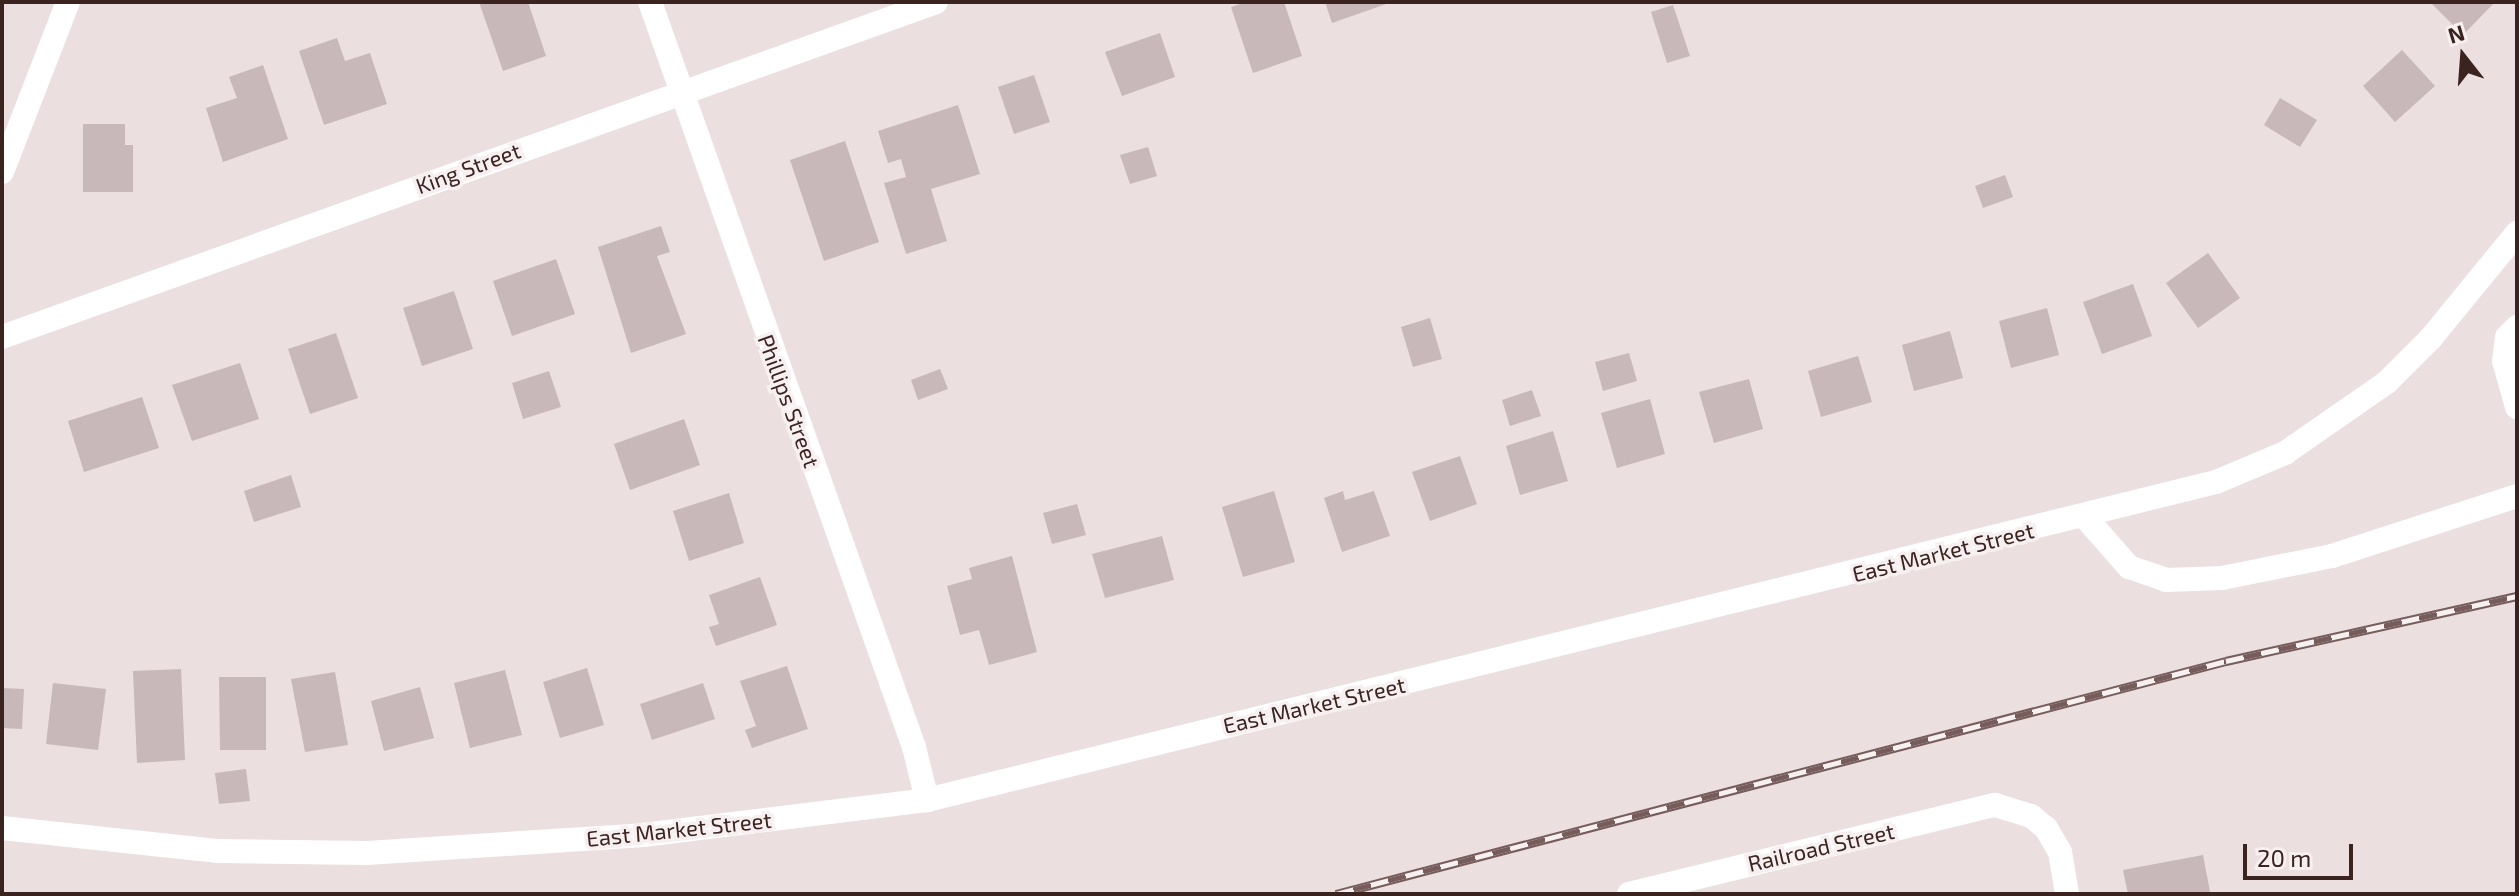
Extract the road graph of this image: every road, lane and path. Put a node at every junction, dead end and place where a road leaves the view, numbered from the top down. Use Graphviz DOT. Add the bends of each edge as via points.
graph roads {
  1 [pos="68,2"];
  2 [pos="650,2"];
  3 [pos="936,2"];
  4 [pos="682,90"];
  5 [pos="2,172"];
  6 [pos="2517,233"];
  7 [pos="2517,327"];
  8 [pos="2,337"];
  9 [pos="2517,407"];
  10 [pos="2517,496"];
  11 [pos="2085,517"];
  12 [pos="927,800"];
  13 [pos="2,828"];
  14 [pos="1629,894"];
  15 [pos="2067,894"];
  1 -- 5 [label="street"];
  2 -- 4 [label="street, Phillips Street"];
  3 -- 4 [label="street, King Street"];
  4 -- 8 [label="street, King Street"];
  4 -- 12 [label="street, Phillips Street" via="914,747"];
  6 -- 11 [label="street, East Market Street" via="2431,338 2349,414 2285,453 2216,482"];
  7 -- 9 [label="street" via="2507,337 2504,361"];
  10 -- 11 [label="street" via="2332,556 2222,578 2166,580 2129,567"];
  11 -- 12 [label="street, East Market Street"];
  12 -- 13 [label="street, East Market Street" via="643,835 367,853 219,851"];
  14 -- 15 [label="street, Railroad Street" via="1976,808 2013,808 2046,828 2060,852"];
}
